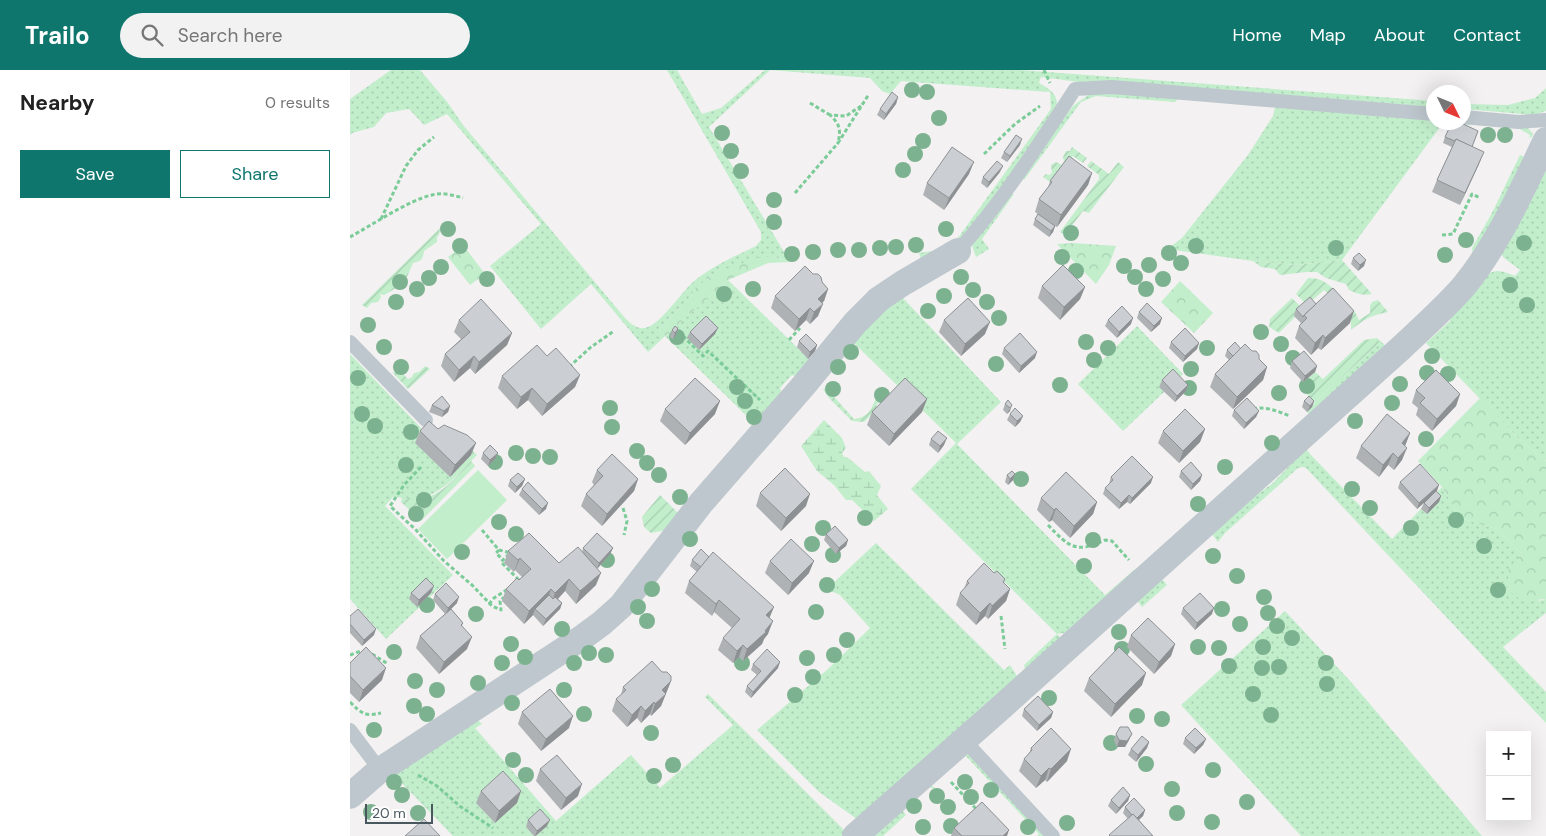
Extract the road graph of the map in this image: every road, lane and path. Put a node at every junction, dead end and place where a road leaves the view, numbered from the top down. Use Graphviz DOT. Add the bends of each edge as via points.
graph roads {
  1 [pos="1044,70"];
  2 [pos="1050,83"];
  3 [pos="869,94"];
  4 [pos="810,103"];
  5 [pos="1044,104"];
  6 [pos="861,106"];
  7 [pos="1426,113"];
  8 [pos="830,115"];
  9 [pos="1471,118"];
  10 [pos="1546,120"];
  11 [pos="434,137"];
  12 [pos="1546,140"];
  13 [pos="838,143"];
  14 [pos="984,154"];
  15 [pos="795,193"];
  16 [pos="463,198"];
  17 [pos="1480,198"];
  18 [pos="381,220"];
  19 [pos="1442,235"];
  20 [pos="350,238"];
  21 [pos="958,251"];
  22 [pos="800,328"];
  23 [pos="614,331"];
  24 [pos="683,336"];
  25 [pos="789,340"];
  26 [pos="350,342"];
  27 [pos="565,371"];
  28 [pos="763,403"];
  29 [pos="1250,410"];
  30 [pos="1290,416"];
  31 [pos="426,420"];
  32 [pos="421,467"];
  33 [pos="624,508"];
  34 [pos="1048,525"];
  35 [pos="482,530"];
  36 [pos="624,535"];
  37 [pos="499,550"];
  38 [pos="515,552"];
  39 [pos="509,554"];
  40 [pos="502,559"];
  41 [pos="1132,560"];
  42 [pos="520,585"];
  43 [pos="489,604"];
  44 [pos="1001,616"];
  45 [pos="1005,649"];
  46 [pos="350,655"];
  47 [pos="388,664"];
  48 [pos="350,702"];
  49 [pos="381,713"];
  50 [pos="350,730"];
  51 [pos="964,740"];
  52 [pos="380,770"];
  53 [pos="415,773"];
  54 [pos="949,780"];
  55 [pos="350,796"];
  56 [pos="979,812"];
  57 [pos="493,828"];
  58 [pos="855,836"];
  59 [pos="1053,836"];
  1 -- 2 [label="path"];
  3 -- 6 [label="path"];
  4 -- 8 [label="path"];
  5 -- 14 [label="path" via="1015,124"];
  6 -- 8 [label="path" via="846,116"];
  6 -- 13 [label="path"];
  7 -- 21 [label="lane" via="1112,87 1075,89 1012,182"];
  8 -- 13 [label="path" via="840,128"];
  9 -- 10 [label="lane" via="1518,122"];
  11 -- 18 [label="path" via="406,166"];
  12 -- 51 [label="street" via="1500,232 1463,288 1402,348"];
  13 -- 15 [label="path"];
  16 -- 18 [label="path" via="433,194"];
  17 -- 19 [label="path" via="1472,194 1453,234"];
  18 -- 20 [label="path"];
  21 -- 52 [label="street" via="879,299 855,323 701,503 611,616"];
  22 -- 25 [label="path"];
  23 -- 27 [label="path"];
  24 -- 28 [label="path" via="703,356 708,351"];
  26 -- 31 [label="lane"];
  29 -- 30 [label="path" via="1261,407"];
  32 -- 43 [label="path" via="390,506"];
  33 -- 36 [label="path" via="627,521"];
  34 -- 41 [label="path" via="1068,544 1076,547 1112,541"];
  35 -- 37 [label="path"];
  37 -- 39 [label="path"];
  37 -- 40 [label="path" via="496,553"];
  38 -- 39 [label="path"];
  39 -- 42 [label="path" via="502,562 520,580"];
  43 -- 43 [label="path" via="501,610 500,601 510,589"];
  44 -- 45 [label="path"];
  46 -- 47 [label="path" via="361,651"];
  48 -- 49 [label="path" via="365,715"];
  50 -- 52 [label="lane"];
  51 -- 58 [label="street"];
  51 -- 59 [label="lane"];
  52 -- 55 [label="street"];
  53 -- 57 [label="path"];
  54 -- 56 [label="path"];
}
